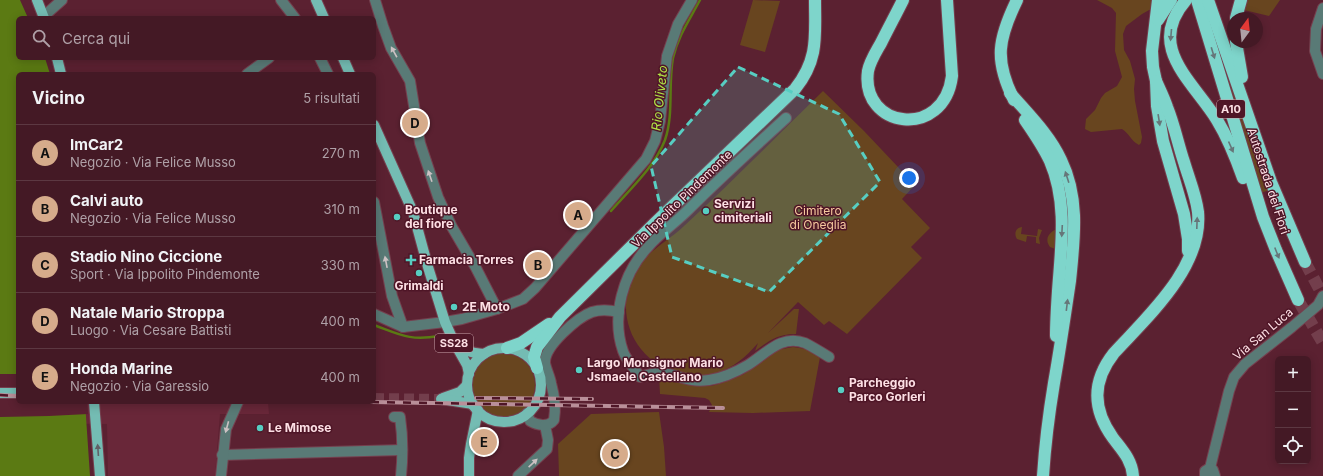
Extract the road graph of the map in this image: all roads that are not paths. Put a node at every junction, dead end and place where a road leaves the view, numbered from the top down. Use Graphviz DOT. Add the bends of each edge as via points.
graph roads {
  1 [pos="37,0"];
  2 [pos="62,0"];
  3 [pos="281,0"];
  4 [pos="316,0"];
  5 [pos="375,0"];
  6 [pos="692,0"];
  7 [pos="815,0"];
  8 [pos="903,0"];
  9 [pos="947,0"];
  10 [pos="1017,0"];
  11 [pos="1158,0"];
  12 [pos="1171,0"];
  13 [pos="1241,0"];
  14 [pos="1197,1"];
  15 [pos="1323,8"];
  16 [pos="1238,12"];
  17 [pos="44,16"];
  18 [pos="45,16"];
  19 [pos="294,16"];
  20 [pos="323,16"];
  21 [pos="1155,25"];
  22 [pos="1237,48"];
  23 [pos="58,60"];
  24 [pos="266,60"];
  25 [pos="321,60"];
  26 [pos="344,60"];
  27 [pos="60,72"];
  28 [pos="250,72"];
  29 [pos="327,72"];
  30 [pos="349,72"];
  31 [pos="1323,74"];
  32 [pos="786,118"];
  33 [pos="1252,125"];
  34 [pos="376,129"];
  35 [pos="376,212"];
  36 [pos="1263,217"];
  37 [pos="1305,262"];
  38 [pos="1323,296"];
  39 [pos="1298,300"];
  40 [pos="497,309"];
  41 [pos="620,312"];
  42 [pos="376,315"];
  43 [pos="560,317"];
  44 [pos="445,322"];
  45 [pos="402,327"];
  46 [pos="454,342"];
  47 [pos="507,348"];
  48 [pos="484,354"];
  49 [pos="829,357"];
  50 [pos="537,368"];
  51 [pos="469,374"];
  52 [pos="467,385"];
  53 [pos="0,393"];
  54 [pos="16,393"];
  55 [pos="94,404"];
  56 [pos="237,404"];
  57 [pos="475,407"];
  58 [pos="527,413"];
  59 [pos="394,417"];
  60 [pos="496,421"];
  61 [pos="545,425"];
  62 [pos="472,440"];
  63 [pos="402,450"];
  64 [pos="222,455"];
  65 [pos="1210,473"];
  66 [pos="100,476"];
  67 [pos="221,476"];
  68 [pos="401,476"];
  69 [pos="469,476"];
  70 [pos="518,476"];
  71 [pos="1043,476"];
  72 [pos="1133,476"];
  1 -- 17 [label="main road"];
  2 -- 18 [label="street"];
  3 -- 19 [label="street"];
  4 -- 20 [label="main road"];
  40 -- 5 [label="street, one-way" via="445,212 433,184 420,143 410,81 391,48"];
  6 -- 40 [label="street" via="678,24 667,56 660,121 655,141 646,159 536,288 523,299"];
  7 -- 43 [label="highway" via="815,44 803,79 795,89"];
  8 -- 9 [label="highway" via="871,61 868,78 872,98 882,110 893,116 908,119 918,119 932,113 945,99 951,85"];
  10 -- 71 [label="highway" via="1004,31 1001,67 1010,93 1054,147 1067,175 1075,208 1075,233 1065,320 1053,385"];
  11 -- 21 [label="highway"];
  12 -- 21 [label="highway"];
  13 -- 16 [label="highway"];
  14 -- 33 [label="highway, Autostrada dei Fiori / A10"];
  14 -- 36 [label="highway, Autostrada dei Fiori / A10, one-way"];
  14 -- 36 [label="highway, one-way" via="1179,10 1172,23 1172,54 1227,137 1246,186"];
  15 -- 31 [label="street" via="1316,29 1315,51"];
  21 -- 72 [label="highway" via="1152,51 1157,106 1160,127 1187,228 1188,260 1168,293 1114,353 1100,377 1097,393 1102,418 1130,461"];
  22 -- 33 [label="highway"];
  23 -- 27 [label="main road"];
  24 -- 28 [label="street"];
  25 -- 29 [label="street"];
  26 -- 30 [label="main road"];
  32 -- 41 [label="street, Via Ippolito Pindemonte" via="647,247 629,276"];
  33 -- 37 [label="highway, Autostrada dei Fiori / A10" via="1271,182"];
  34 -- 44 [label="main road, SS28" via="413,212"];
  45 -- 35 [label="street, one-way" via="392,296"];
  36 -- 39 [label="highway, Autostrada dei Fiori / A10, one-way"];
  38 -- 65 [label="street, Via San Luca" via="1318,306 1245,364 1234,377"];
  40 -- 44 [label="street" via="462,320"];
  41 -- 49 [label="street, Via Ippolito Pindemonte" via="620,333 624,353 640,377 663,373 686,380 710,380 735,372 784,342 804,343"];
  41 -- 61 [label="street" via="604,310 587,314 551,346 546,354 545,363 552,392 554,420 551,424"];
  42 -- 45 [label="street"];
  43 -- 47 [label="highway" via="521,343"];
  43 -- 50 [label="highway" via="537,346 534,357"];
  44 -- 45 [label="street"];
  44 -- 46 [label="main road, SS28"];
  46 -- 48 [label="main road, SS28" via="464,350"];
  46 -- 51 [label="main road, SS28" via="467,365"];
  47 -- 48 [label="main road"];
  47 -- 50 [label="main road" via="519,351 530,358"];
  48 -- 51 [label="main road" via="475,362"];
  50 -- 58 [label="main road" via="540,392"];
  51 -- 52 [label="main road"];
  52 -- 57 [label="main road" via="468,395"];
  52 -- 57 [label="main road" via="453,396 441,399"];
  53 -- 54 [label="main road"];
  66 -- 55 [label="main road, one-way"];
  56 -- 64 [label="street, one-way" via="226,428"];
  57 -- 60 [label="main road"];
  57 -- 62 [label="main road"];
  58 -- 60 [label="main road" via="512,420"];
  58 -- 61 [label="street" via="530,421"];
  59 -- 63 [label="street" via="400,417"];
  60 -- 62 [label="main road" via="479,429"];
  70 -- 61 [label="street, one-way" via="547,449"];
  62 -- 69 [label="main road"];
  63 -- 64 [label="street"];
  63 -- 68 [label="street"];
  64 -- 67 [label="street"];
}
